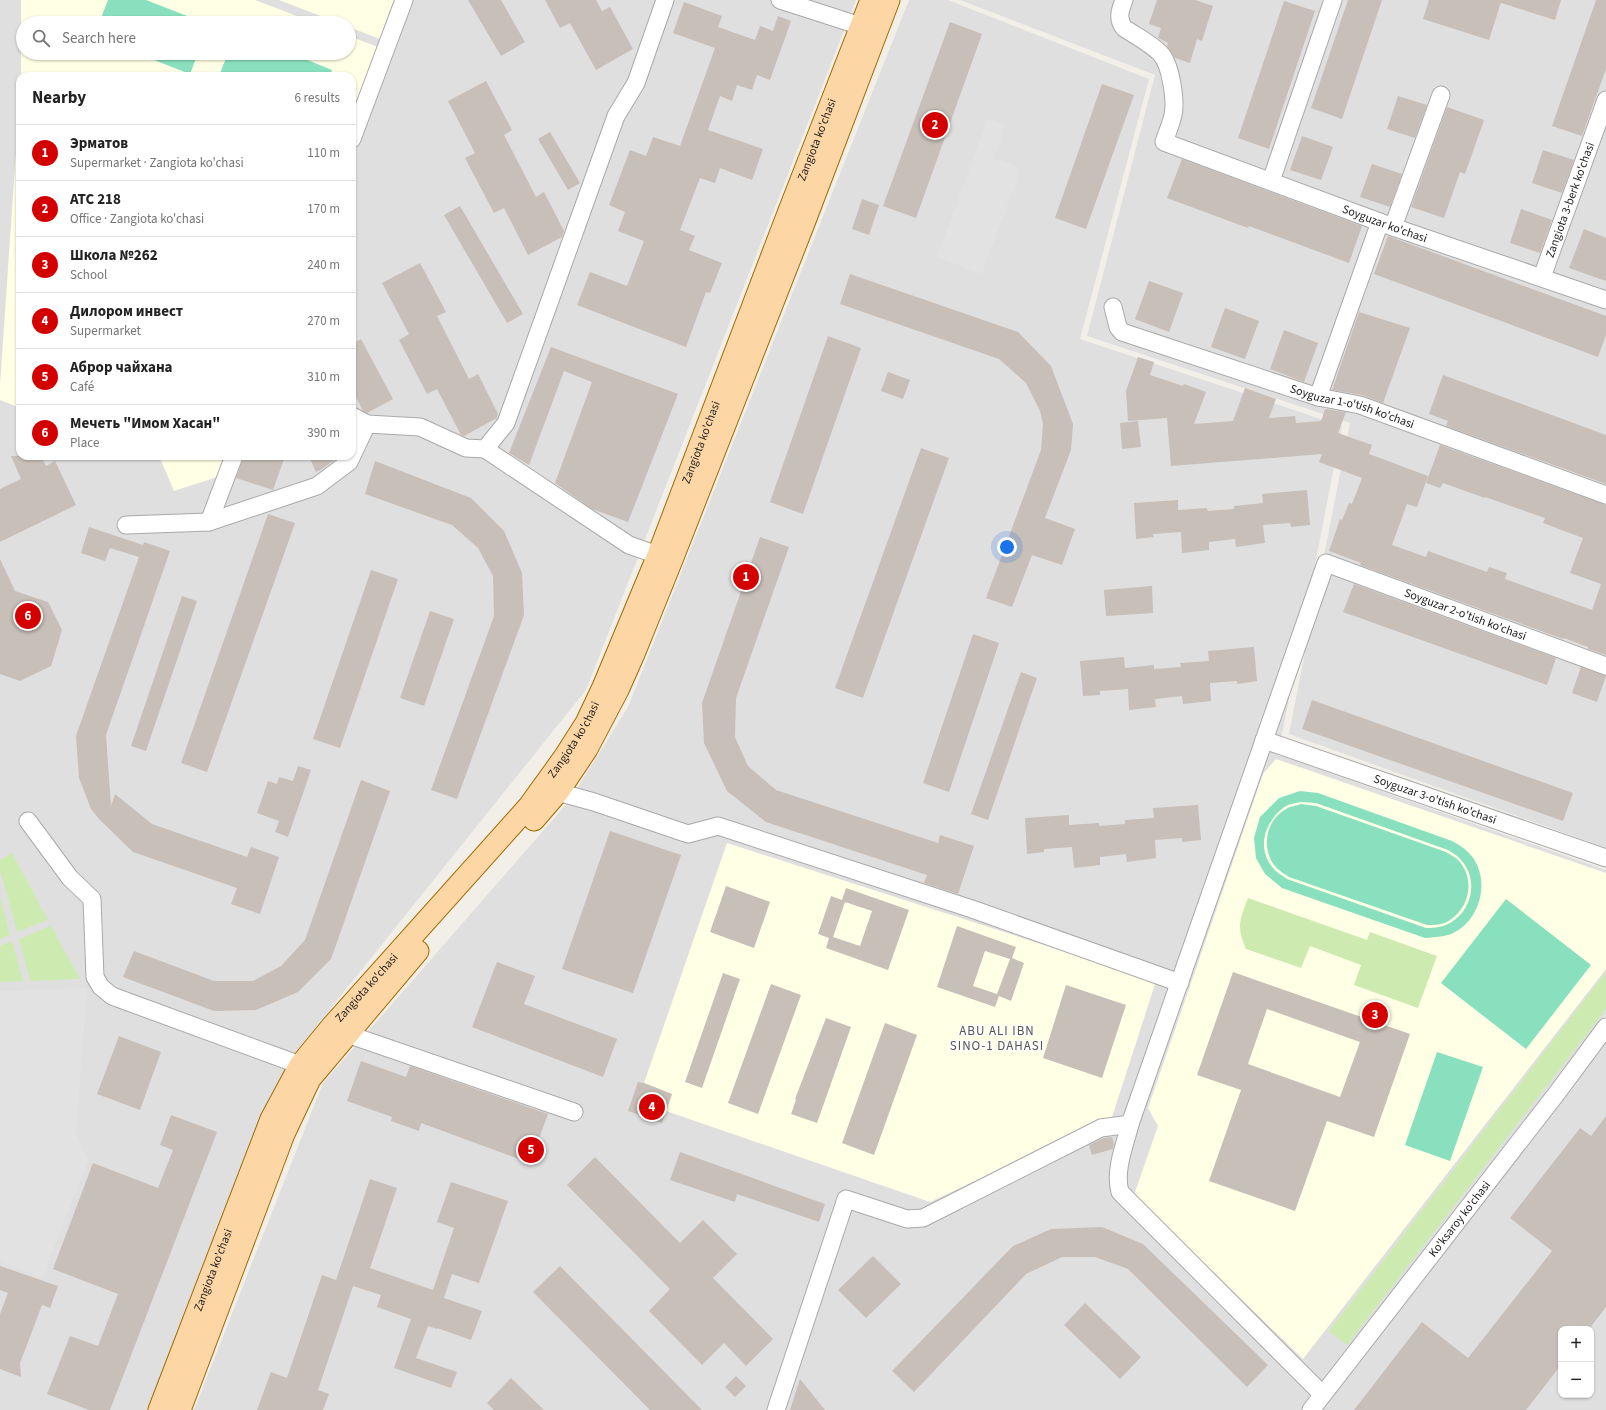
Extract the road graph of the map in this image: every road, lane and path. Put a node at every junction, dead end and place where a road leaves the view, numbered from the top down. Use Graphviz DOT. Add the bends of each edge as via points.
graph roads {
  1 [pos="404,0"];
  2 [pos="665,0"];
  3 [pos="780,0"];
  4 [pos="871,0"];
  5 [pos="889,0"];
  6 [pos="1124,0"];
  7 [pos="1333,0"];
  8 [pos="869,29"];
  9 [pos="1441,95"];
  10 [pos="1606,100"];
  11 [pos="356,128"];
  12 [pos="1271,181"];
  13 [pos="1386,224"];
  14 [pos="1542,277"];
  15 [pos="1606,300"];
  16 [pos="1113,306"];
  17 [pos="1318,397"];
  18 [pos="356,418"];
  19 [pos="367,424"];
  20 [pos="356,447"];
  21 [pos="485,449"];
  22 [pos="232,460"];
  23 [pos="350,460"];
  24 [pos="1606,495"];
  25 [pos="209,522"];
  26 [pos="126,525"];
  27 [pos="665,558"];
  28 [pos="1606,666"];
  29 [pos="1264,740"];
  30 [pos="551,789"];
  31 [pos="28,821"];
  32 [pos="1606,858"];
  33 [pos="1180,982"];
  34 [pos="1606,1027"];
  35 [pos="339,1030"];
  36 [pos="300,1065"];
  37 [pos="574,1112"];
  38 [pos="1130,1124"];
  39 [pos="1322,1394"];
  40 [pos="159,1410"];
  41 [pos="180,1410"];
  42 [pos="776,1410"];
  43 [pos="1310,1410"];
  1 -- 11 [label="street"];
  2 -- 21 [label="street" via="636,83 616,116 506,423"];
  3 -- 8 [label="street"];
  4 -- 8 [label="main road, Zangiota ko'chasi"];
  5 -- 8 [label="main road, Zangiota ko'chasi"];
  6 -- 12 [label="street, Soyguzar ko'chasi" via="1120,23 1159,52 1167,65 1174,93 1173,115 1164,142"];
  7 -- 12 [label="street"];
  8 -- 27 [label="main road, Zangiota ko'chasi" via="803,226"];
  9 -- 13 [label="street"];
  10 -- 14 [label="street, Zangiota 3-berk ko'chasi"];
  12 -- 13 [label="street, Soyguzar ko'chasi"];
  13 -- 14 [label="street, Soyguzar ko'chasi"];
  13 -- 17 [label="street"];
  14 -- 15 [label="street, Soyguzar ko'chasi"];
  16 -- 17 [label="street, Soyguzar 1-o'tish ko'chasi" via="1118,327 1122,332"];
  17 -- 24 [label="street, Soyguzar 1-o'tish ko'chasi" via="1360,405"];
  18 -- 19 [label="street"];
  19 -- 20 [label="street"];
  19 -- 21 [label="street" via="420,427 466,448"];
  21 -- 27 [label="street" via="629,545"];
  22 -- 25 [label="street"];
  23 -- 25 [label="street" via="318,486"];
  25 -- 26 [label="street"];
  27 -- 30 [label="main road, Zangiota ko'chasi" via="618,690 587,749"];
  28 -- 29 [label="street, Soyguzar 2-o'tish ko'chasi" via="1326,563"];
  29 -- 32 [label="street, Soyguzar 3-o'tish ko'chasi"];
  29 -- 33 [label="street"];
  30 -- 33 [label="street" via="688,834 718,826 972,909"];
  30 -- 35 [label="main road, Zangiota ko'chasi"];
  31 -- 36 [label="street" via="70,878 92,900 94,977 101,987 112,996"];
  33 -- 38 [label="street"];
  34 -- 39 [label="street, Ko'ksaroy ko'chasi"];
  35 -- 36 [label="main road, Zangiota ko'chasi"];
  35 -- 37 [label="street"];
  35 -- 41 [label="main road, Zangiota ko'chasi" via="310,1078 284,1134"];
  36 -- 40 [label="main road, Zangiota ko'chasi" via="271,1119"];
  38 -- 39 [label="street" via="1118,1182 1120,1192"];
  38 -- 42 [label="street" via="1101,1128 923,1218 907,1219 846,1199"];
  39 -- 43 [label="street, Ko'ksaroy ko'chasi"];
}
